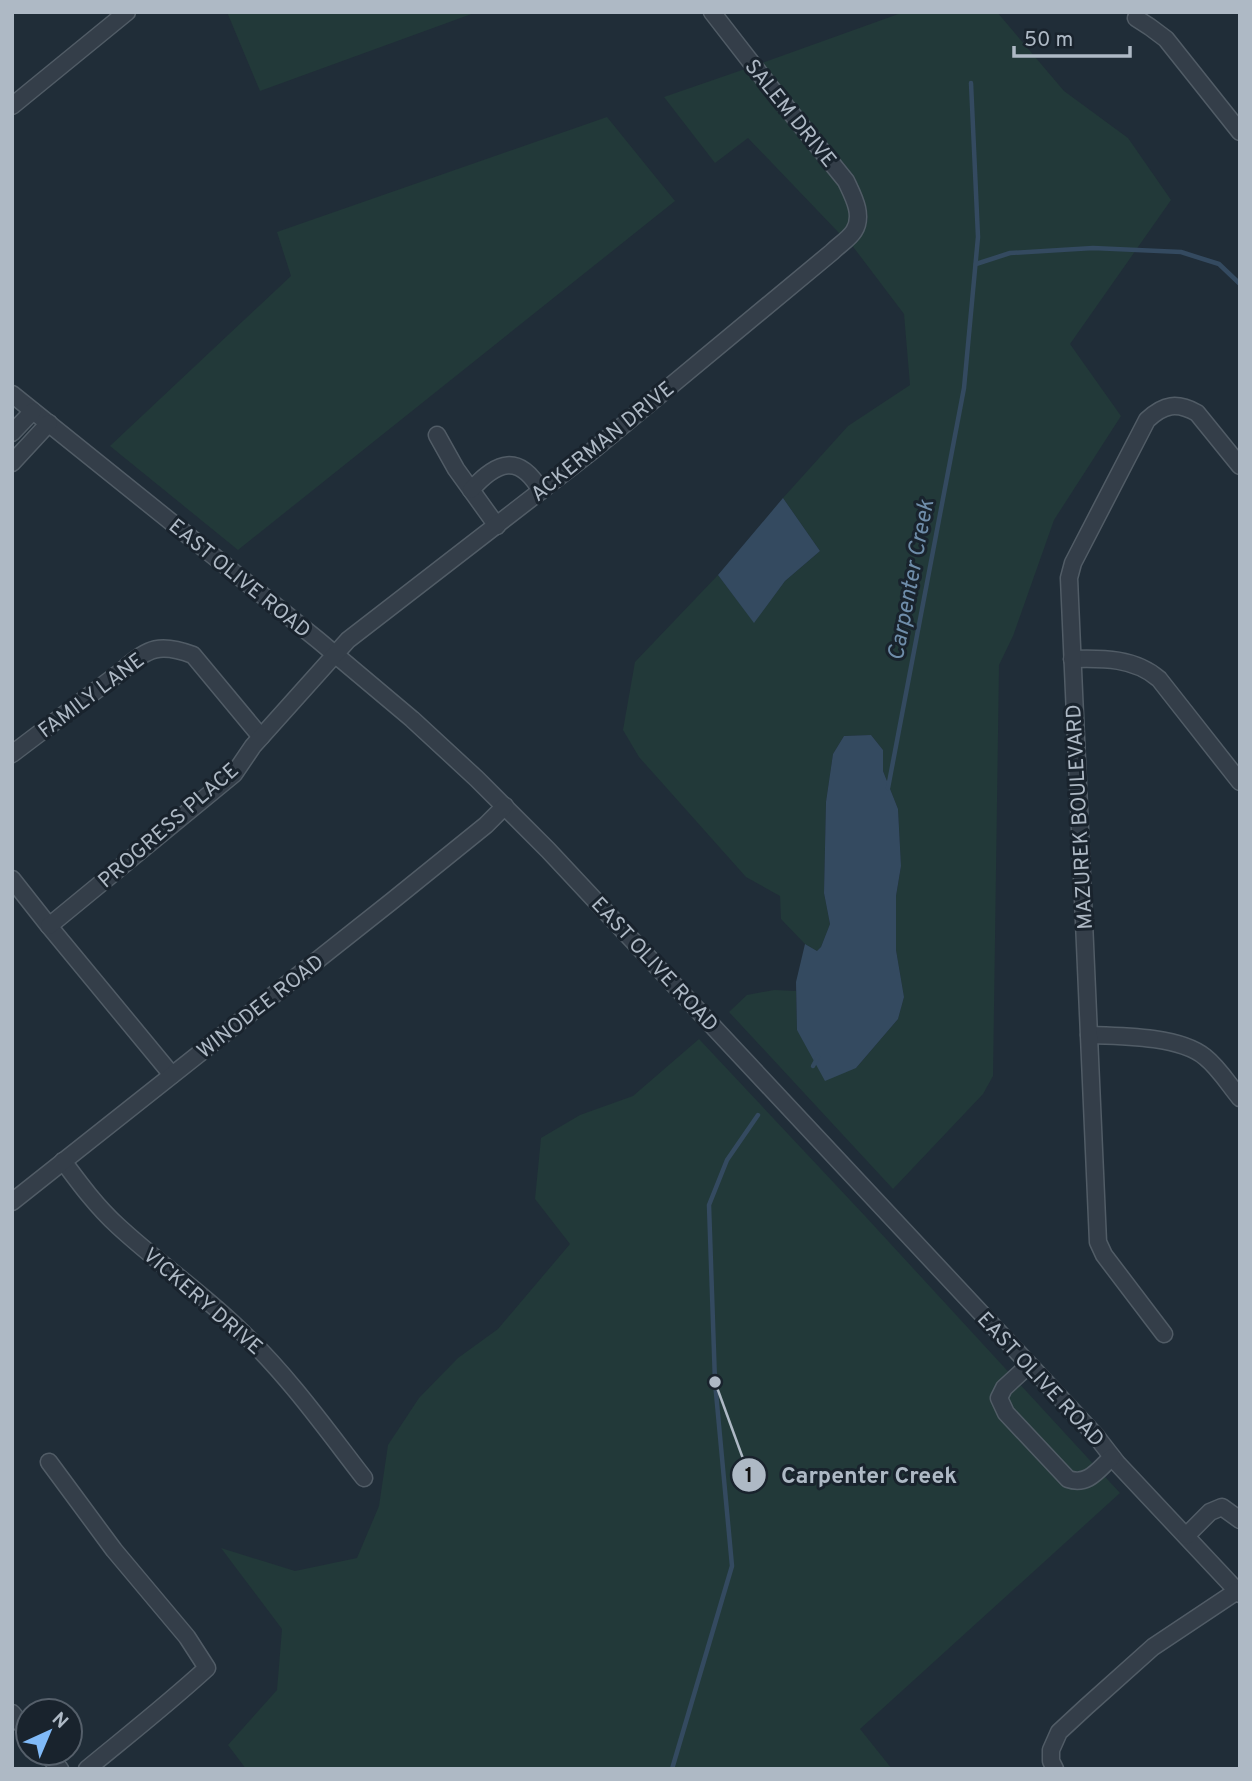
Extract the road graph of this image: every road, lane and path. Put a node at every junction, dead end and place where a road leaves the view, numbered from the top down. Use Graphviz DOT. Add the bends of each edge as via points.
graph roads {
  1 [pos="127,12"];
  2 [pos="712,12"];
  3 [pos="1136,18"];
  4 [pos="12,106"];
  5 [pos="1240,132"];
  6 [pos="858,219"];
  7 [pos="12,394"];
  8 [pos="33,411"];
  9 [pos="48,423"];
  10 [pos="12,433"];
  11 [pos="437,435"];
  12 [pos="12,463"];
  13 [pos="1240,466"];
  14 [pos="471,490"];
  15 [pos="541,491"];
  16 [pos="497,526"];
  17 [pos="335,654"];
  18 [pos="1072,659"];
  19 [pos="261,737"];
  20 [pos="12,754"];
  21 [pos="1240,782"];
  22 [pos="505,806"];
  23 [pos="12,879"];
  24 [pos="48,926"];
  25 [pos="1089,1035"];
  26 [pos="172,1075"];
  27 [pos="1240,1098"];
  28 [pos="63,1161"];
  29 [pos="12,1202"];
  30 [pos="1164,1334"];
  31 [pos="1029,1366"];
  32 [pos="1112,1457"];
  33 [pos="49,1462"];
  34 [pos="364,1478"];
  35 [pos="1240,1520"];
  36 [pos="1186,1536"];
  37 [pos="1238,1592"];
  38 [pos="87,1769"];
  39 [pos="1055,1769"];
  1 -- 4 [label="street"];
  2 -- 6 [label="street, SALEM DRIVE" via="846,181"];
  3 -- 5 [label="street" via="1166,39"];
  6 -- 15 [label="street, ACKERMAN DRIVE" via="853,232 832,252"];
  7 -- 8 [label="street, EAST OLIVE ROAD"];
  8 -- 9 [label="street, EAST OLIVE ROAD"];
  8 -- 10 [label="street"];
  9 -- 12 [label="street"];
  9 -- 17 [label="street, EAST OLIVE ROAD"];
  11 -- 14 [label="street"];
  13 -- 18 [label="street, MAZUREK BOULEVARD" via="1202,418 1188,408 1166,407 1147,420 1073,563 1069,578"];
  14 -- 15 [label="street" via="490,471 517,466 533,477"];
  14 -- 16 [label="street"];
  15 -- 16 [label="street, ACKERMAN DRIVE"];
  16 -- 17 [label="street, ACKERMAN DRIVE"];
  17 -- 19 [label="street, PROGRESS PLACE"];
  17 -- 22 [label="street, EAST OLIVE ROAD"];
  18 -- 21 [label="street" via="1096,658 1149,670"];
  18 -- 25 [label="street, MAZUREK BOULEVARD"];
  19 -- 20 [label="street, FAMILY LANE" via="193,655 164,647 138,656"];
  19 -- 24 [label="street, PROGRESS PLACE" via="234,774"];
  22 -- 26 [label="street, WINODEE ROAD"];
  22 -- 31 [label="street, EAST OLIVE ROAD"];
  23 -- 24 [label="street"];
  24 -- 26 [label="street"];
  25 -- 27 [label="street" via="1191,1048 1214,1066"];
  25 -- 30 [label="street, MAZUREK BOULEVARD" via="1098,1242"];
  26 -- 28 [label="street, WINODEE ROAD"];
  28 -- 29 [label="street, WINODEE ROAD"];
  28 -- 34 [label="street, VICKERY DRIVE" via="117,1225 216,1307 275,1366"];
  31 -- 32 [label="street, EAST OLIVE ROAD"];
  31 -- 32 [label="street" via="999,1398 1006,1413 1068,1479 1084,1481"];
  32 -- 36 [label="street, EAST OLIVE ROAD"];
  33 -- 38 [label="street" via="187,1637 206,1668"];
  35 -- 36 [label="street" via="1222,1507 1210,1512"];
  36 -- 37 [label="street, EAST OLIVE ROAD"];
  37 -- 39 [label="street" via="1153,1647 1059,1732 1051,1750"];
}
